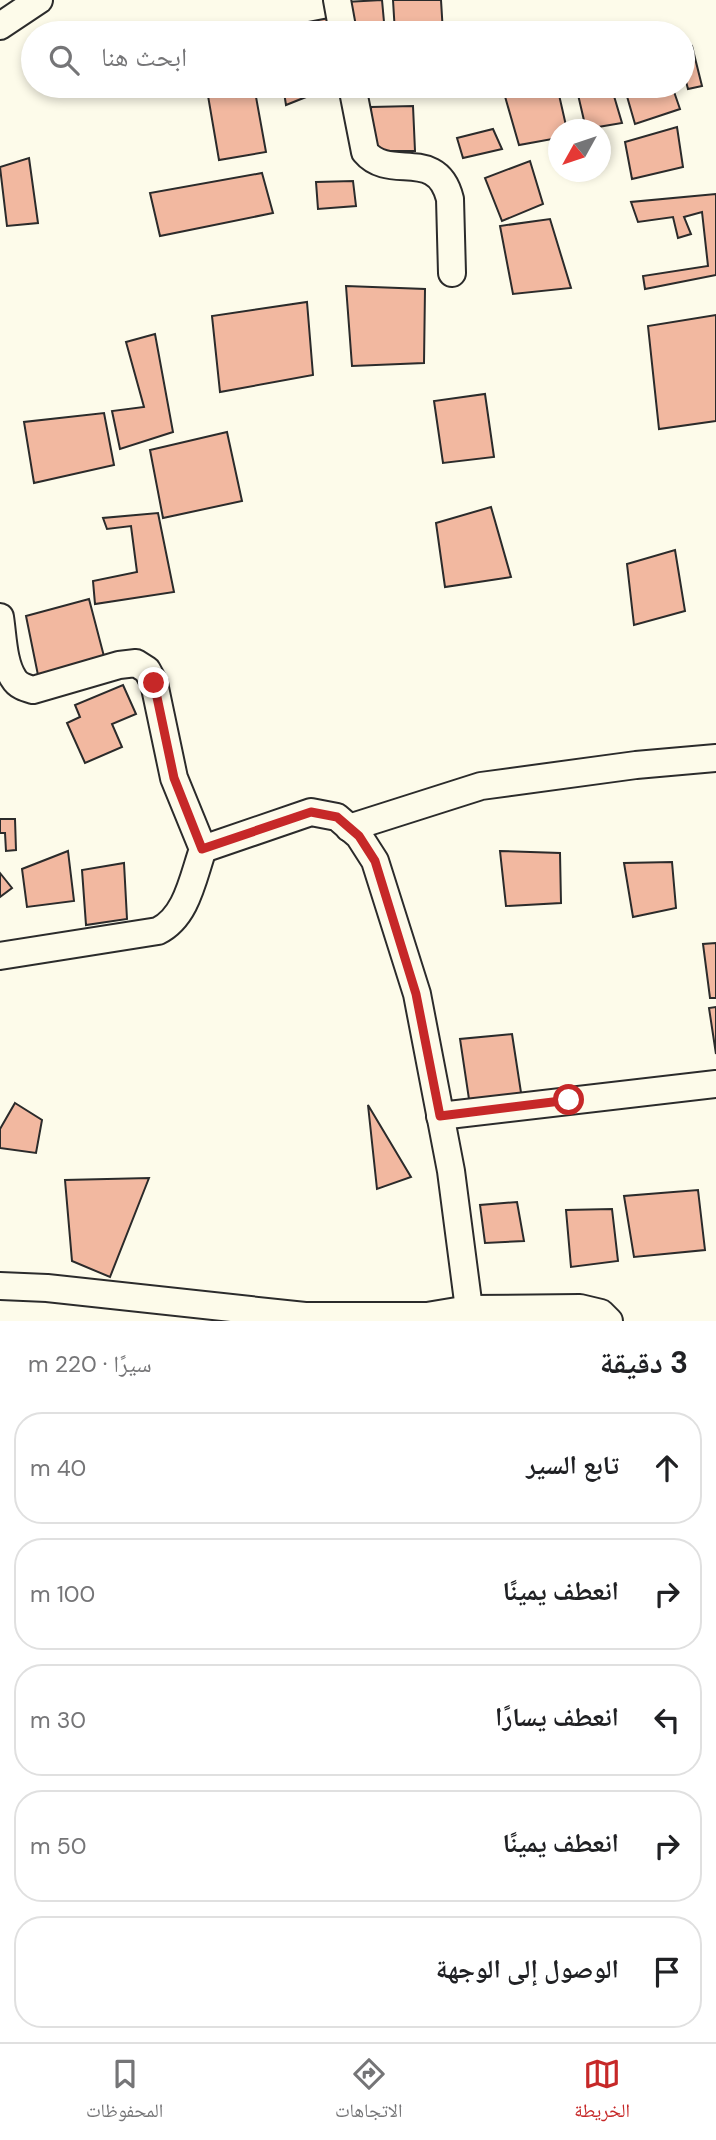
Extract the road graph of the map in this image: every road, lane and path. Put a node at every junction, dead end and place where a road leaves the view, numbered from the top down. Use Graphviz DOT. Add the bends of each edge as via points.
graph roads {
  1 [pos="39,0"];
  2 [pos="337,0"];
  3 [pos="341,21"];
  4 [pos="0,26"];
  5 [pos="354,98"];
  6 [pos="452,273"];
  7 [pos="0,617"];
  8 [pos="716,758"];
  9 [pos="349,828"];
  10 [pos="202,849"];
  11 [pos="0,956"];
  12 [pos="716,1084"];
  13 [pos="440,1116"];
  14 [pos="0,1286"];
  15 [pos="468,1309"];
  16 [pos="609,1321"];
  1 -- 4 [label="street"];
  2 -- 3 [label="street"];
  5 -- 6 [label="street" via="365,152 372,160 381,165 417,166 447,188"];
  7 -- 10 [label="street" via="8,663 22,687 33,690 119,665 136,663 147,670 154,683 174,778"];
  8 -- 9 [label="street" via="481,786"];
  9 -- 10 [label="street" via="337,817 311,812"];
  9 -- 13 [label="street" via="375,861 416,994"];
  10 -- 11 [label="street" via="178,916 170,925 158,931"];
  12 -- 13 [label="street"];
  13 -- 15 [label="street"];
  14 -- 15 [label="street" via="305,1315 427,1316"];
  15 -- 16 [label="street" via="580,1308 601,1313"];
}
